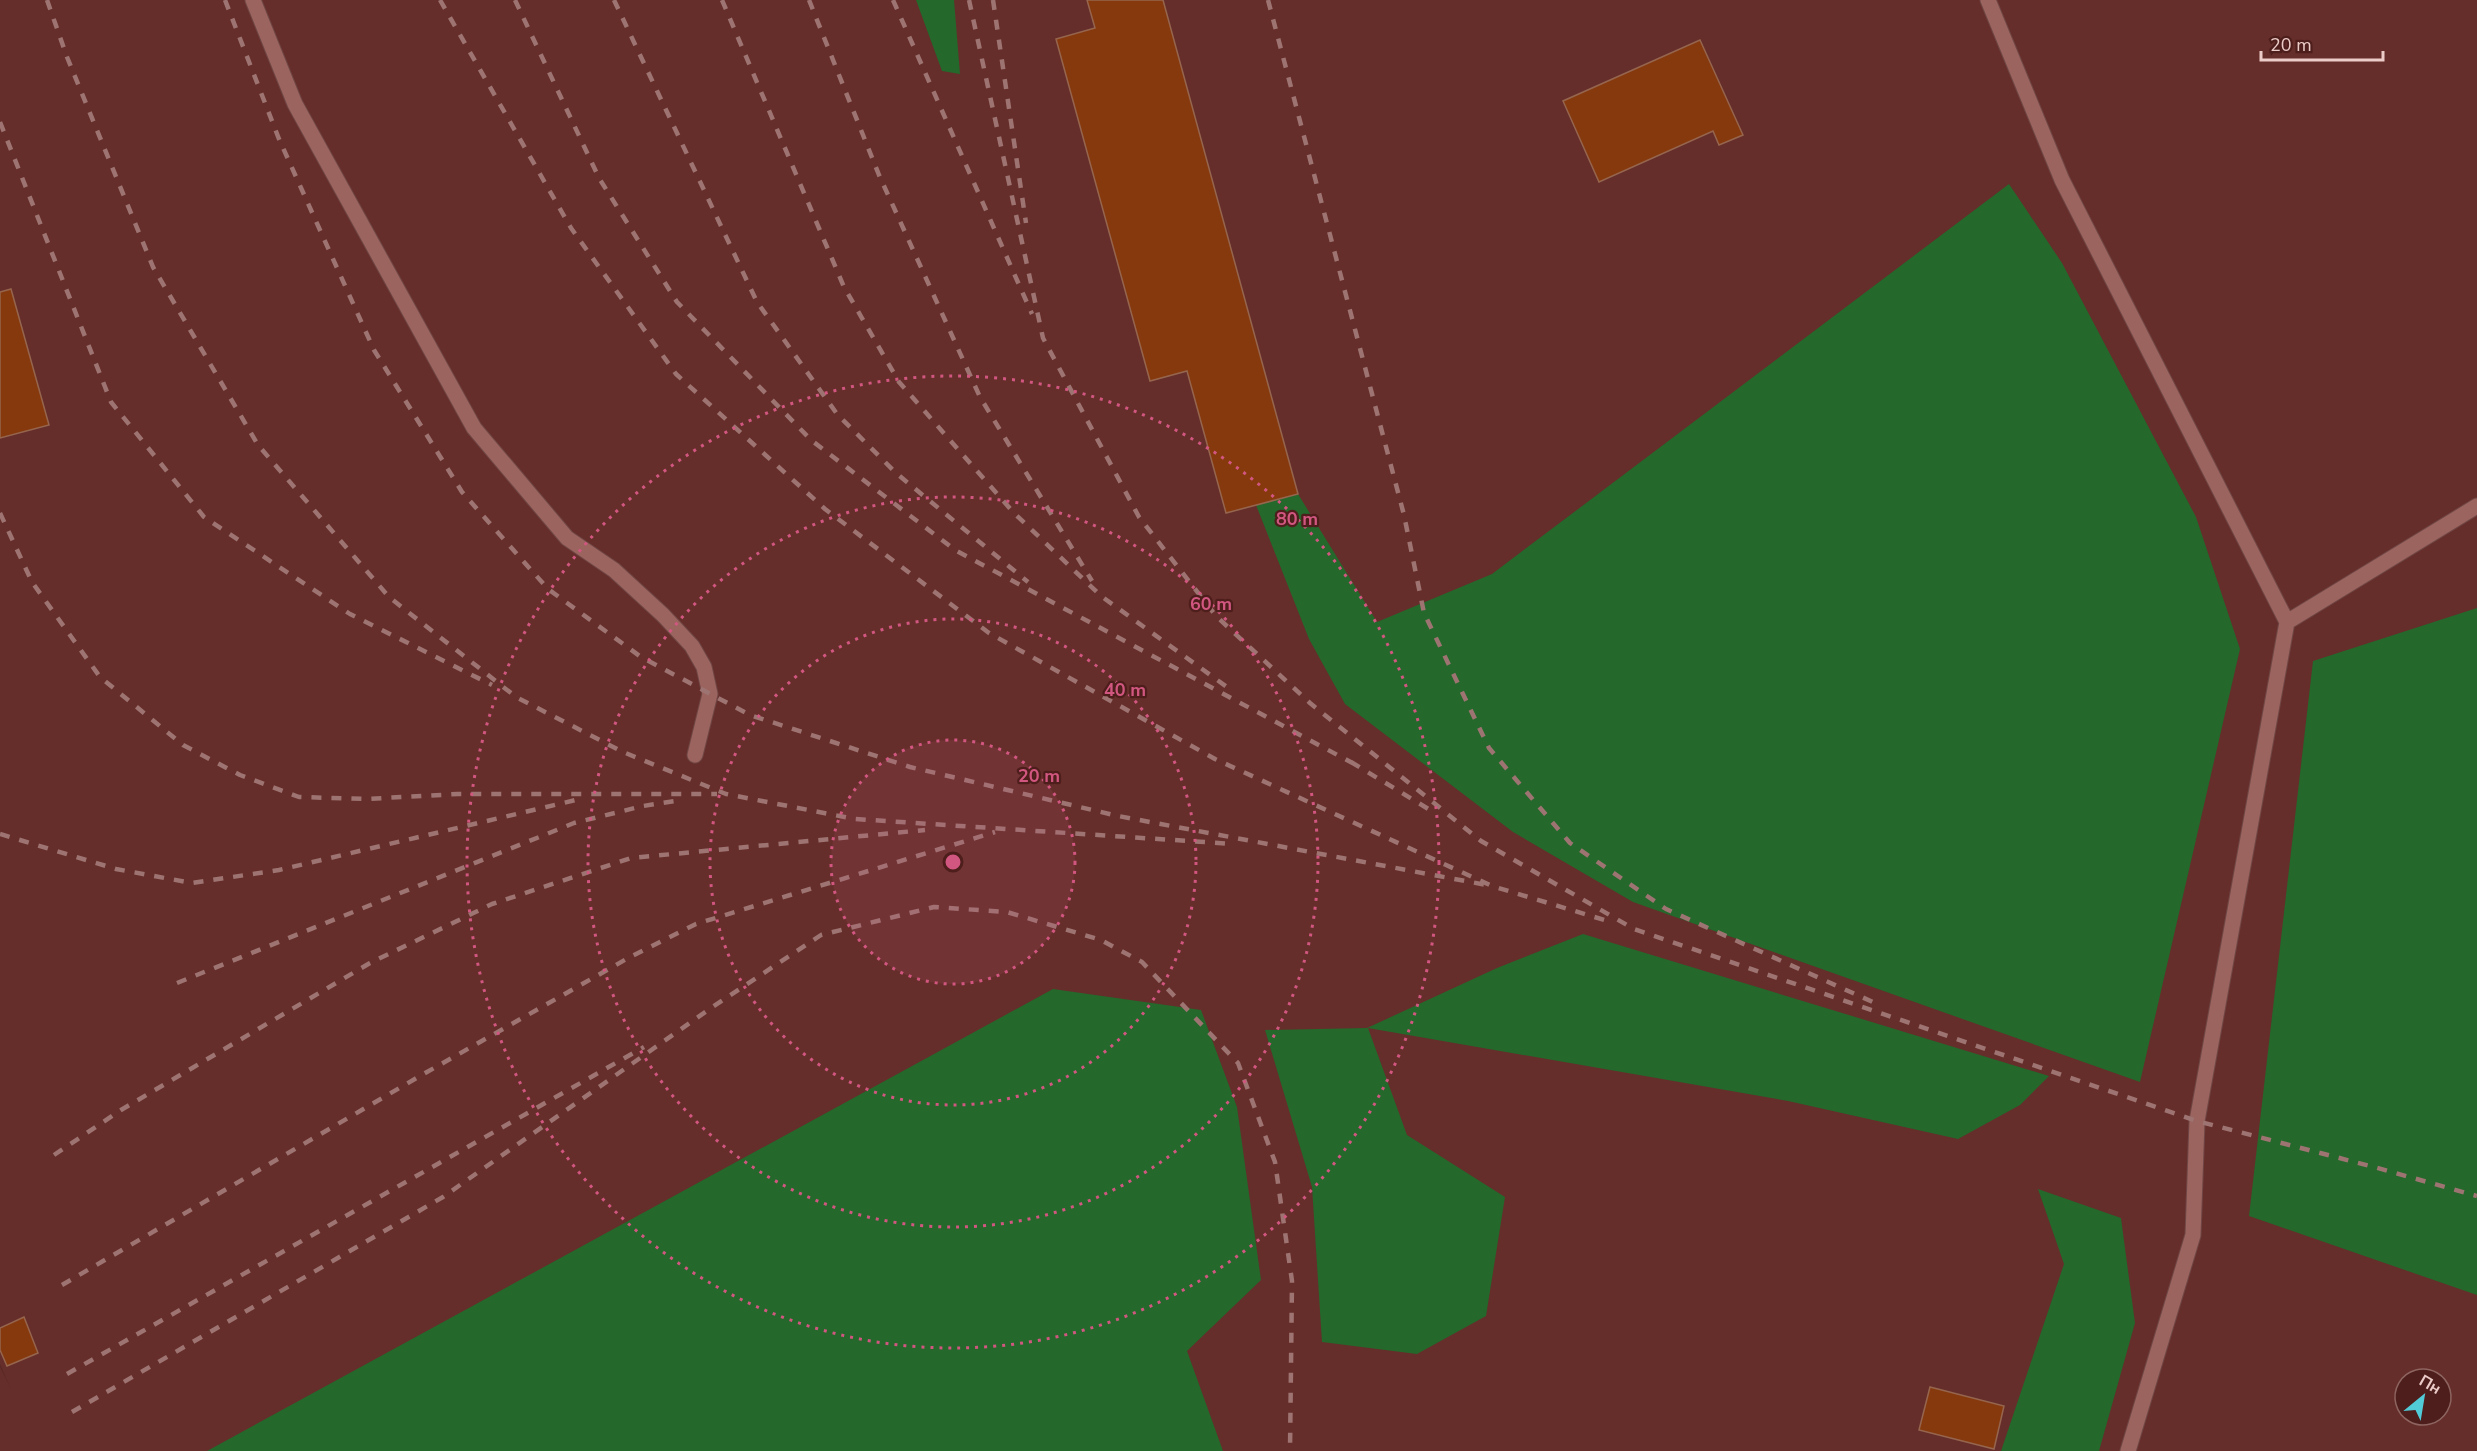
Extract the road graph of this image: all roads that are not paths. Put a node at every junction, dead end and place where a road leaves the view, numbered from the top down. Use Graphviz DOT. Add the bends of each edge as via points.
graph roads {
  1 [pos="253,0"];
  2 [pos="1988,0"];
  3 [pos="2477,506"];
  4 [pos="2287,622"];
  5 [pos="695,755"];
  6 [pos="2128,1451"];
  1 -- 5 [label="lane" via="295,104 474,428 567,538 614,570 692,646 704,667 710,694"];
  2 -- 4 [label="lane" via="2062,180"];
  3 -- 4 [label="lane"];
  4 -- 6 [label="lane" via="2197,1121 2193,1235"];
}
